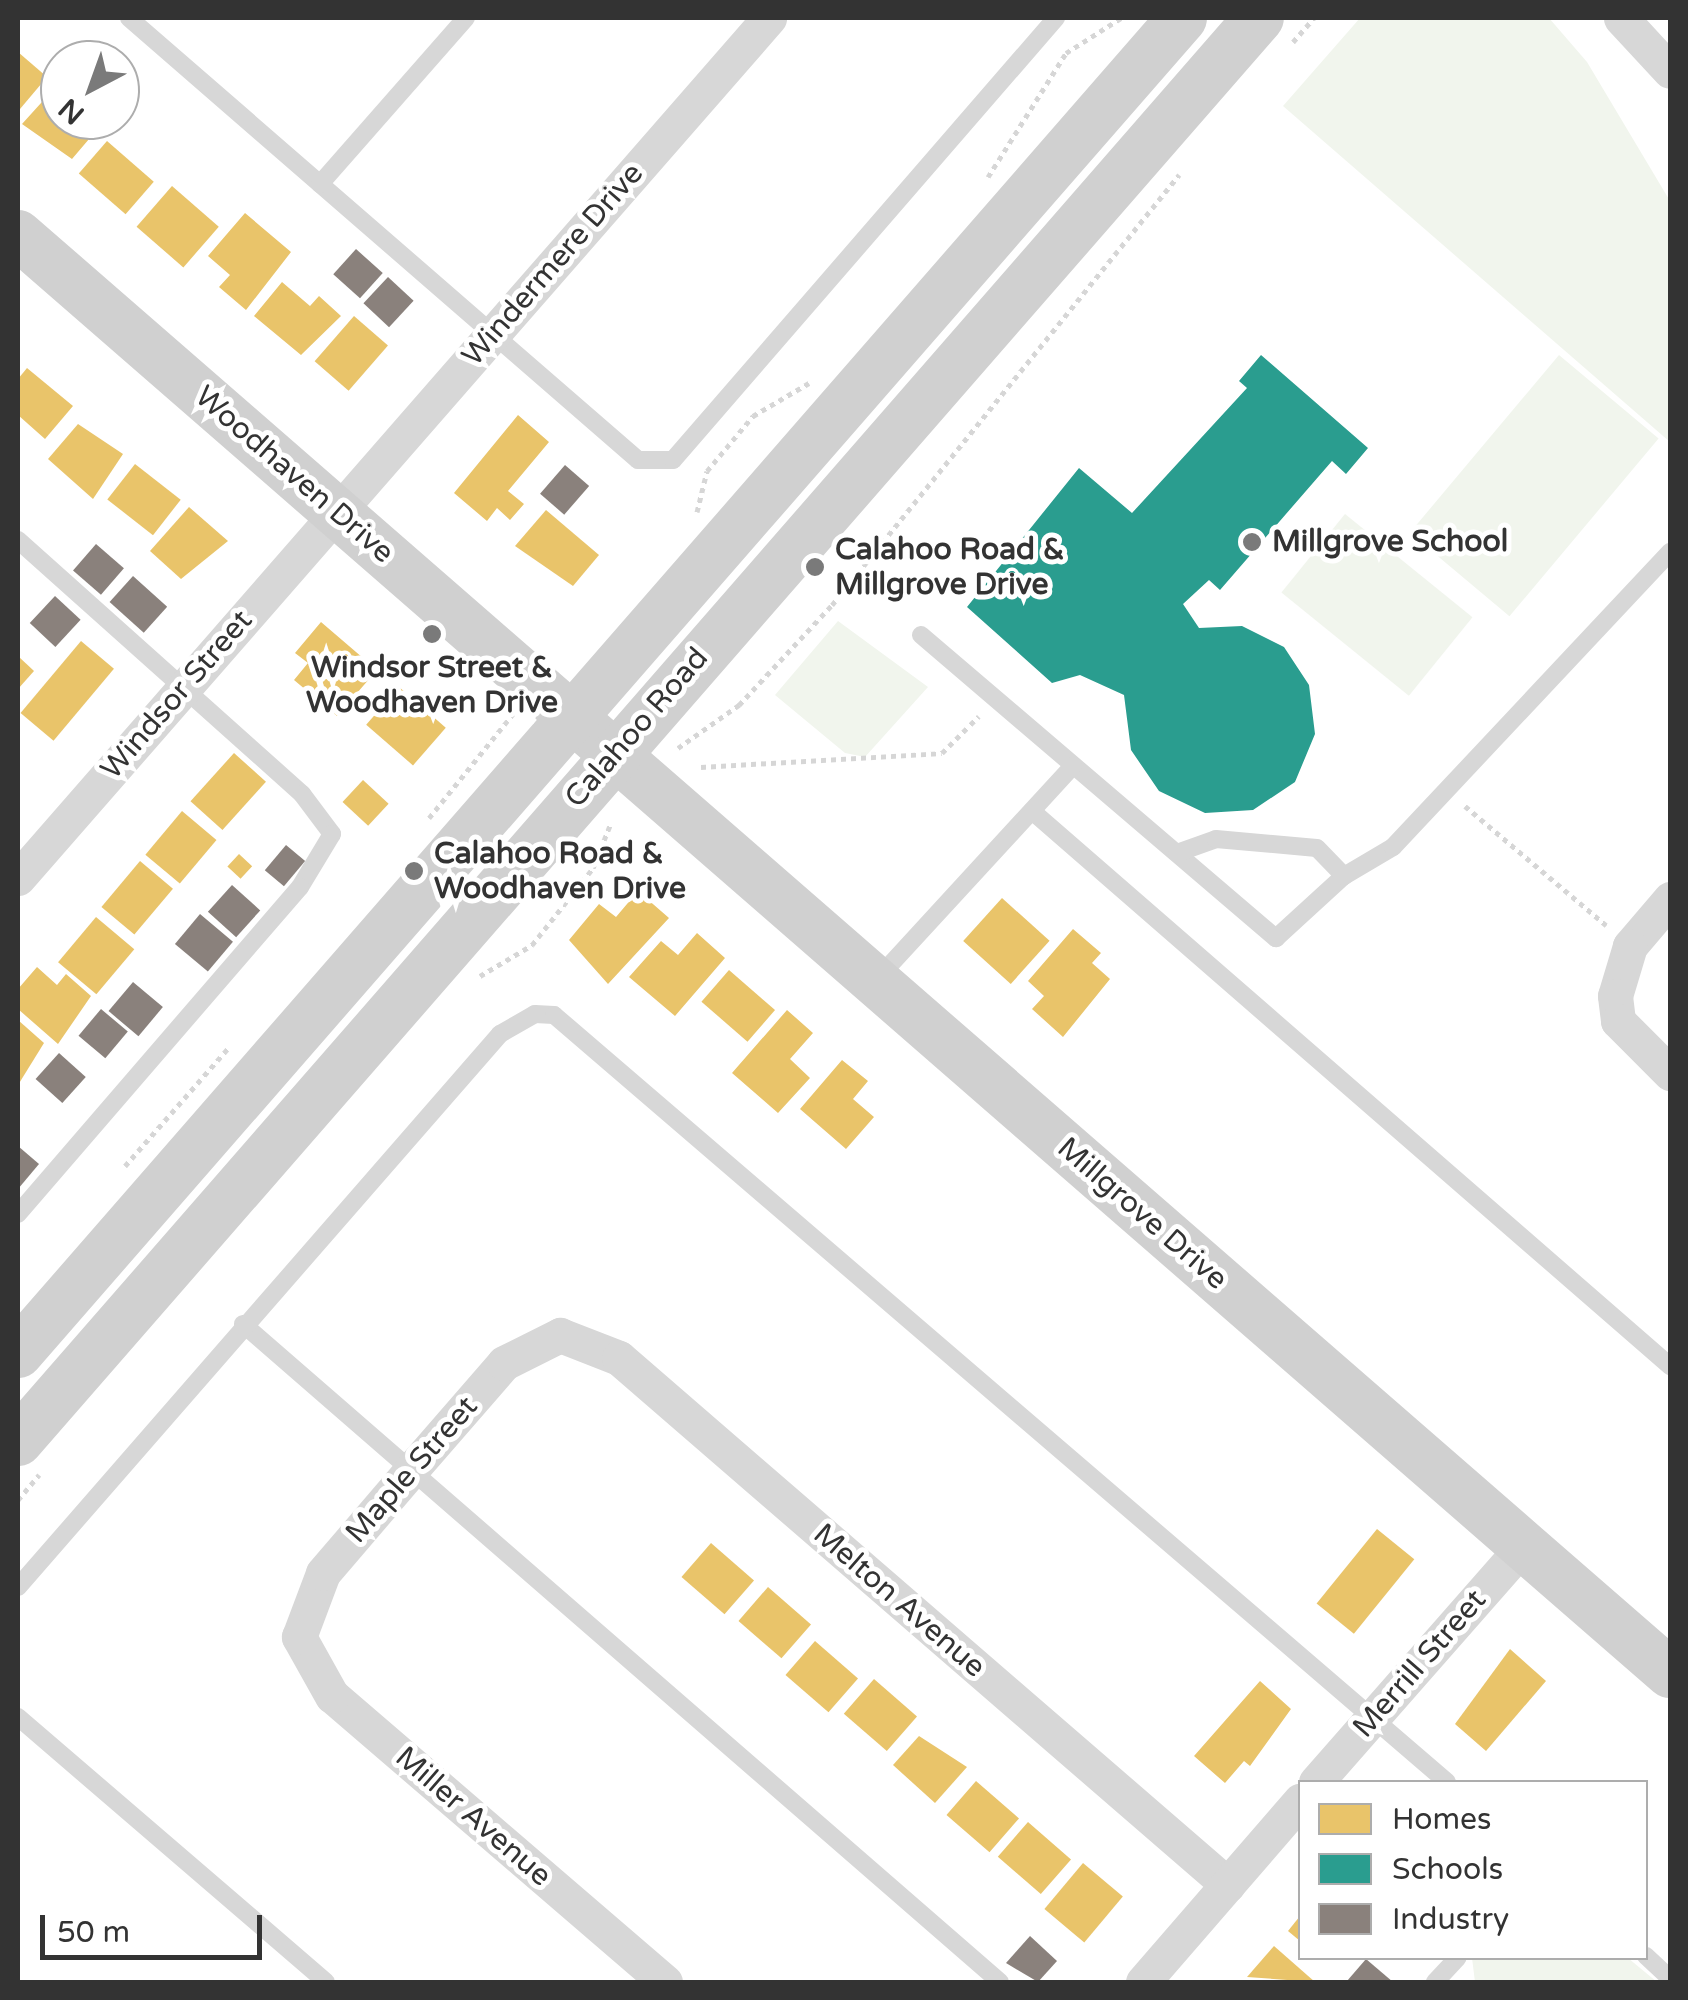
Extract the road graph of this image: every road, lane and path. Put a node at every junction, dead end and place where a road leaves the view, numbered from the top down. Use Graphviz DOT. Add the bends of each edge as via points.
graph roads {
  1 [pos="128,18"];
  2 [pos="466,18"];
  3 [pos="769,18"];
  4 [pos="1056,18"];
  5 [pos="1120,18"];
  6 [pos="1182,18"];
  7 [pos="1314,18"];
  8 [pos="1621,18"];
  9 [pos="1274,32"];
  10 [pos="1670,71"];
  11 [pos="1188,164"];
  12 [pos="984,183"];
  13 [pos="320,184"];
  14 [pos="18,235"];
  15 [pos="494,335"];
  16 [pos="823,376"];
  17 [pos="336,511"];
  18 [pos="692,530"];
  19 [pos="18,540"];
  20 [pos="1670,552"];
  21 [pos="921,635"];
  22 [pos="184,686"];
  23 [pos="994,698"];
  24 [pos="572,714"];
  25 [pos="678,747"];
  26 [pos="615,752"];
  27 [pos="1072,766"];
  28 [pos="700,767"];
  29 [pos="1445,795"];
  30 [pos="1032,811"];
  31 [pos="1177,853"];
  32 [pos="24,857"];
  33 [pos="1344,876"];
  34 [pos="1670,900"];
  35 [pos="1612,930"];
  36 [pos="875,981"];
  37 [pos="1670,1073"];
  38 [pos="18,1214"];
  39 [pos="243,1324"];
  40 [pos="560,1335"];
  41 [pos="18,1353"];
  42 [pos="1670,1366"];
  43 [pos="18,1440"];
  44 [pos="412,1469"];
  45 [pos="1523,1546"];
  46 [pos="18,1586"];
  47 [pos="299,1637"];
  48 [pos="1670,1673"];
  49 [pos="18,1718"];
  50 [pos="1372,1719"];
  51 [pos="1318,1780"];
  52 [pos="1445,1780"];
  53 [pos="1298,1803"];
  54 [pos="1228,1885"];
  55 [pos="1648,1958"];
  56 [pos="1454,1960"];
  57 [pos="1670,1978"];
  58 [pos="326,1982"];
  59 [pos="665,1982"];
  60 [pos="1000,1982"];
  61 [pos="1144,1982"];
  62 [pos="1434,1982"];
  1 -- 13 [label="lane"];
  2 -- 13 [label="lane"];
  3 -- 15 [label="street, Windermere Drive"];
  4 -- 15 [label="lane" via="673,460 638,460"];
  5 -- 12 [label="path" via="1066,53"];
  6 -- 24 [label="main road, Calahoo Road"];
  7 -- 9 [label="path"];
  8 -- 10 [label="street"];
  9 -- 26 [label="main road, Calahoo Road"];
  11 -- 25 [label="path" via="832,605 739,705"];
  13 -- 15 [label="lane"];
  14 -- 17 [label="main road, Woodhaven Drive"];
  15 -- 17 [label="street, Windermere Drive"];
  16 -- 18 [label="path" via="753,416 707,471"];
  17 -- 22 [label="street, Windsor Street"];
  17 -- 24 [label="main road, Woodhaven Drive"];
  19 -- 22 [label="lane"];
  20 -- 29 [label="lane"];
  21 -- 23 [label="lane"];
  22 -- 32 [label="street, Windsor Street"];
  22 -- 38 [label="lane" via="302,794 332,834 300,887"];
  23 -- 27 [label="lane"];
  23 -- 28 [label="path" via="942,753"];
  24 -- 26 [label="main road, Woodhaven Drive"];
  24 -- 41 [label="main road, Calahoo Road"];
  26 -- 36 [label="main road, Millgrove Drive"];
  26 -- 43 [label="main road, Calahoo Road"];
  27 -- 30 [label="lane"];
  27 -- 31 [label="lane"];
  29 -- 33 [label="lane" via="1393,846"];
  29 -- 35 [label="path"];
  30 -- 36 [label="lane"];
  30 -- 42 [label="lane"];
  31 -- 33 [label="lane" via="1216,839 1317,848"];
  31 -- 33 [label="lane" via="1276,938"];
  34 -- 37 [label="street" via="1630,946 1614,996 1618,1021"];
  36 -- 45 [label="main road, Millgrove Drive"];
  39 -- 44 [label="lane"];
  39 -- 46 [label="lane"];
  39 -- 50 [label="lane" via="500,1034 535,1014 554,1015"];
  40 -- 44 [label="street, Maple Street" via="504,1364"];
  40 -- 54 [label="street, Melton Avenue" via="618,1358"];
  44 -- 47 [label="street, Maple Street" via="323,1574"];
  44 -- 60 [label="lane"];
  45 -- 48 [label="main road, Millgrove Drive"];
  45 -- 50 [label="street, Merrill Street"];
  47 -- 59 [label="street, Miller Avenue" via="332,1696"];
  49 -- 58 [label="lane"];
  50 -- 51 [label="street, Merrill Street"];
  50 -- 52 [label="lane"];
  53 -- 54 [label="street"];
  54 -- 61 [label="street"];
  55 -- 57 [label="lane"];
  56 -- 62 [label="lane"];
}
